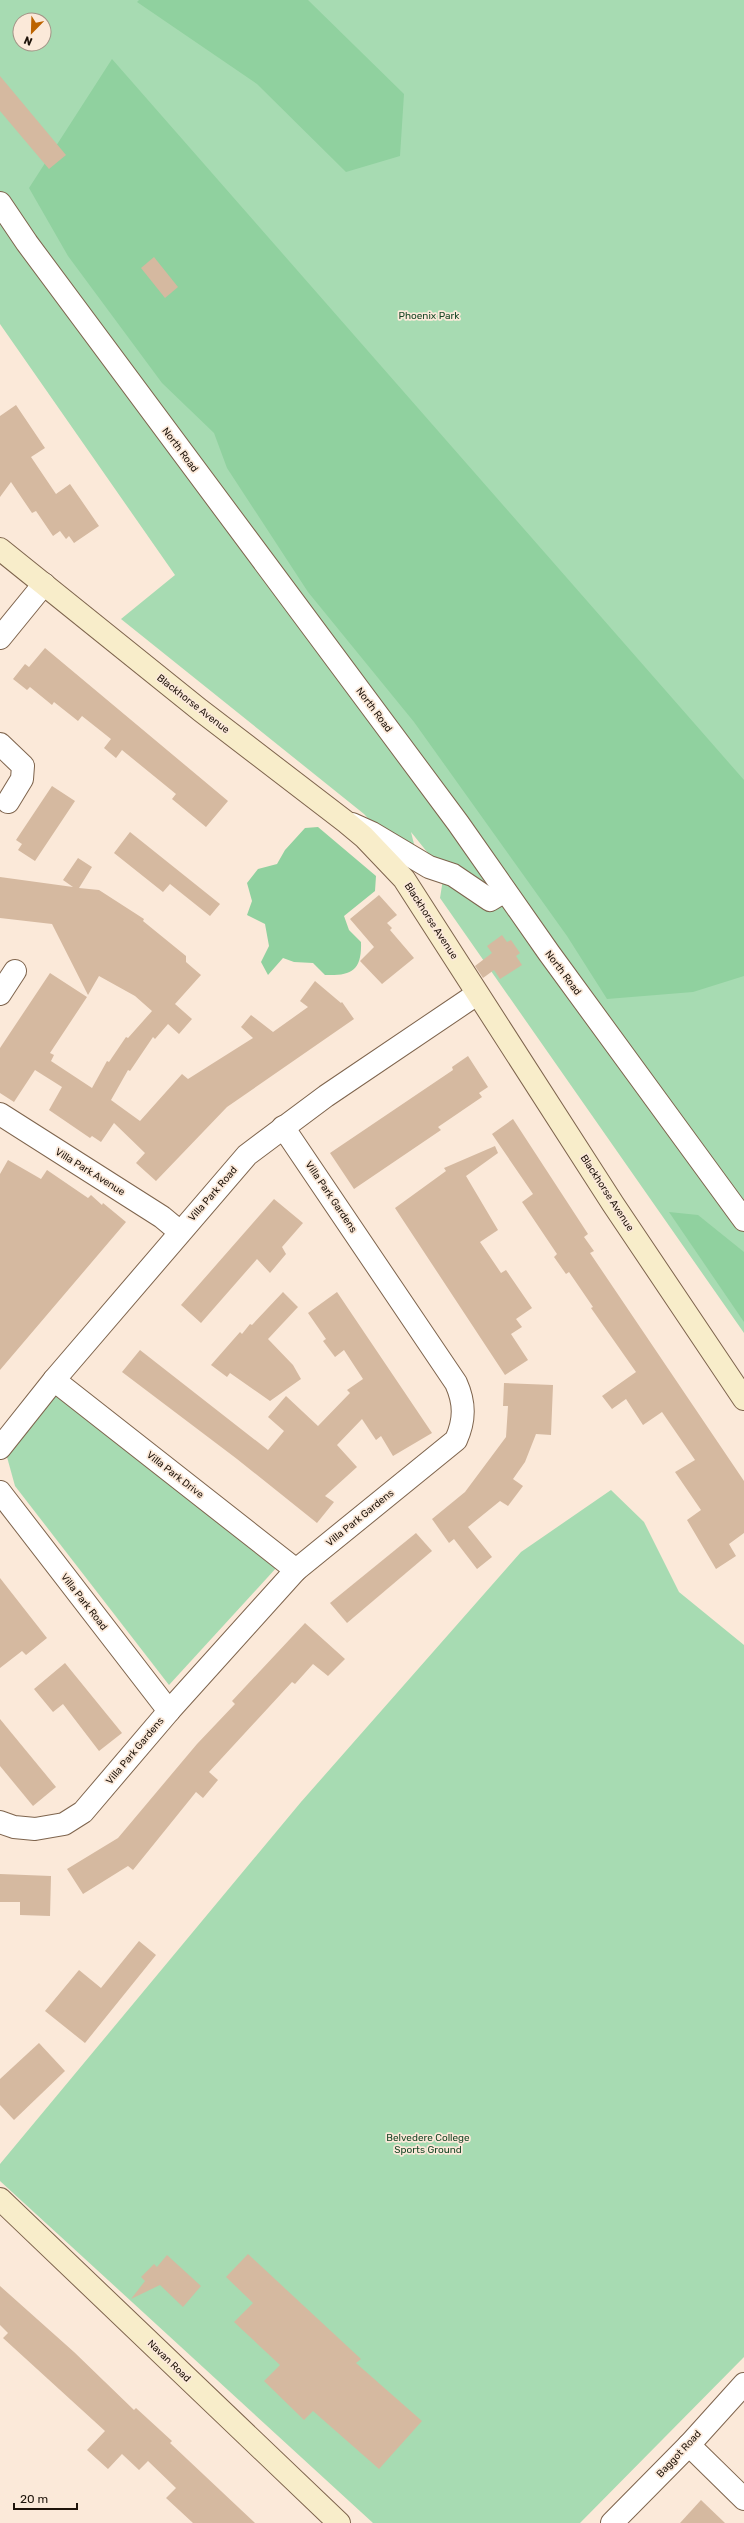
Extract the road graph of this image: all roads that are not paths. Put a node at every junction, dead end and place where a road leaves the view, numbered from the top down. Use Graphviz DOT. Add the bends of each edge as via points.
graph roads {
  1 [pos="0,203"];
  2 [pos="0,549"];
  3 [pos="44,584"];
  4 [pos="0,638"];
  5 [pos="0,744"];
  6 [pos="8,802"];
  7 [pos="346,822"];
  8 [pos="429,867"];
  9 [pos="404,879"];
  10 [pos="505,891"];
  11 [pos="15,971"];
  12 [pos="0,994"];
  13 [pos="476,994"];
  14 [pos="0,1114"];
  15 [pos="283,1127"];
  16 [pos="744,1220"];
  17 [pos="180,1232"];
  18 [pos="54,1380"];
  19 [pos="744,1399"];
  20 [pos="0,1448"];
  21 [pos="0,1492"];
  22 [pos="296,1570"];
  23 [pos="169,1711"];
  24 [pos="0,1822"];
  25 [pos="0,2199"];
  26 [pos="744,2384"];
  27 [pos="689,2445"];
  28 [pos="744,2499"];
  29 [pos="339,2523"];
  30 [pos="612,2523"];
  1 -- 10 [label="street, North Road" via="26,243 438,796"];
  2 -- 3 [label="main road, Blackhorse Avenue"];
  3 -- 4 [label="street"];
  3 -- 7 [label="main road, Blackhorse Avenue" via="200,710"];
  5 -- 6 [label="street" via="23,766 22,779"];
  7 -- 8 [label="street" via="372,833"];
  7 -- 9 [label="main road, Blackhorse Avenue"];
  8 -- 9 [label="street"];
  8 -- 10 [label="street" via="453,875 490,900"];
  9 -- 13 [label="main road, Blackhorse Avenue"];
  10 -- 16 [label="street, North Road"];
  11 -- 12 [label="street"];
  13 -- 15 [label="street, Villa Park Road"];
  13 -- 19 [label="main road, Blackhorse Avenue"];
  14 -- 17 [label="street, Villa Park Avenue" via="162,1217"];
  15 -- 17 [label="street, Villa Park Road" via="247,1155"];
  15 -- 22 [label="street, Villa Park Gardens" via="456,1383 463,1405 462,1428 456,1440"];
  17 -- 18 [label="street, Villa Park Road"];
  18 -- 20 [label="street, Villa Park Road"];
  18 -- 22 [label="street, Villa Park Drive"];
  21 -- 23 [label="street, Villa Park Road"];
  22 -- 23 [label="street, Villa Park Gardens"];
  23 -- 24 [label="street, Villa Park Gardens" via="83,1812 64,1824 35,1829 14,1827"];
  25 -- 29 [label="main road, Navan Road"];
  26 -- 27 [label="street, Baggot Road"];
  27 -- 28 [label="street"];
  27 -- 30 [label="street, Baggot Road"];
}
